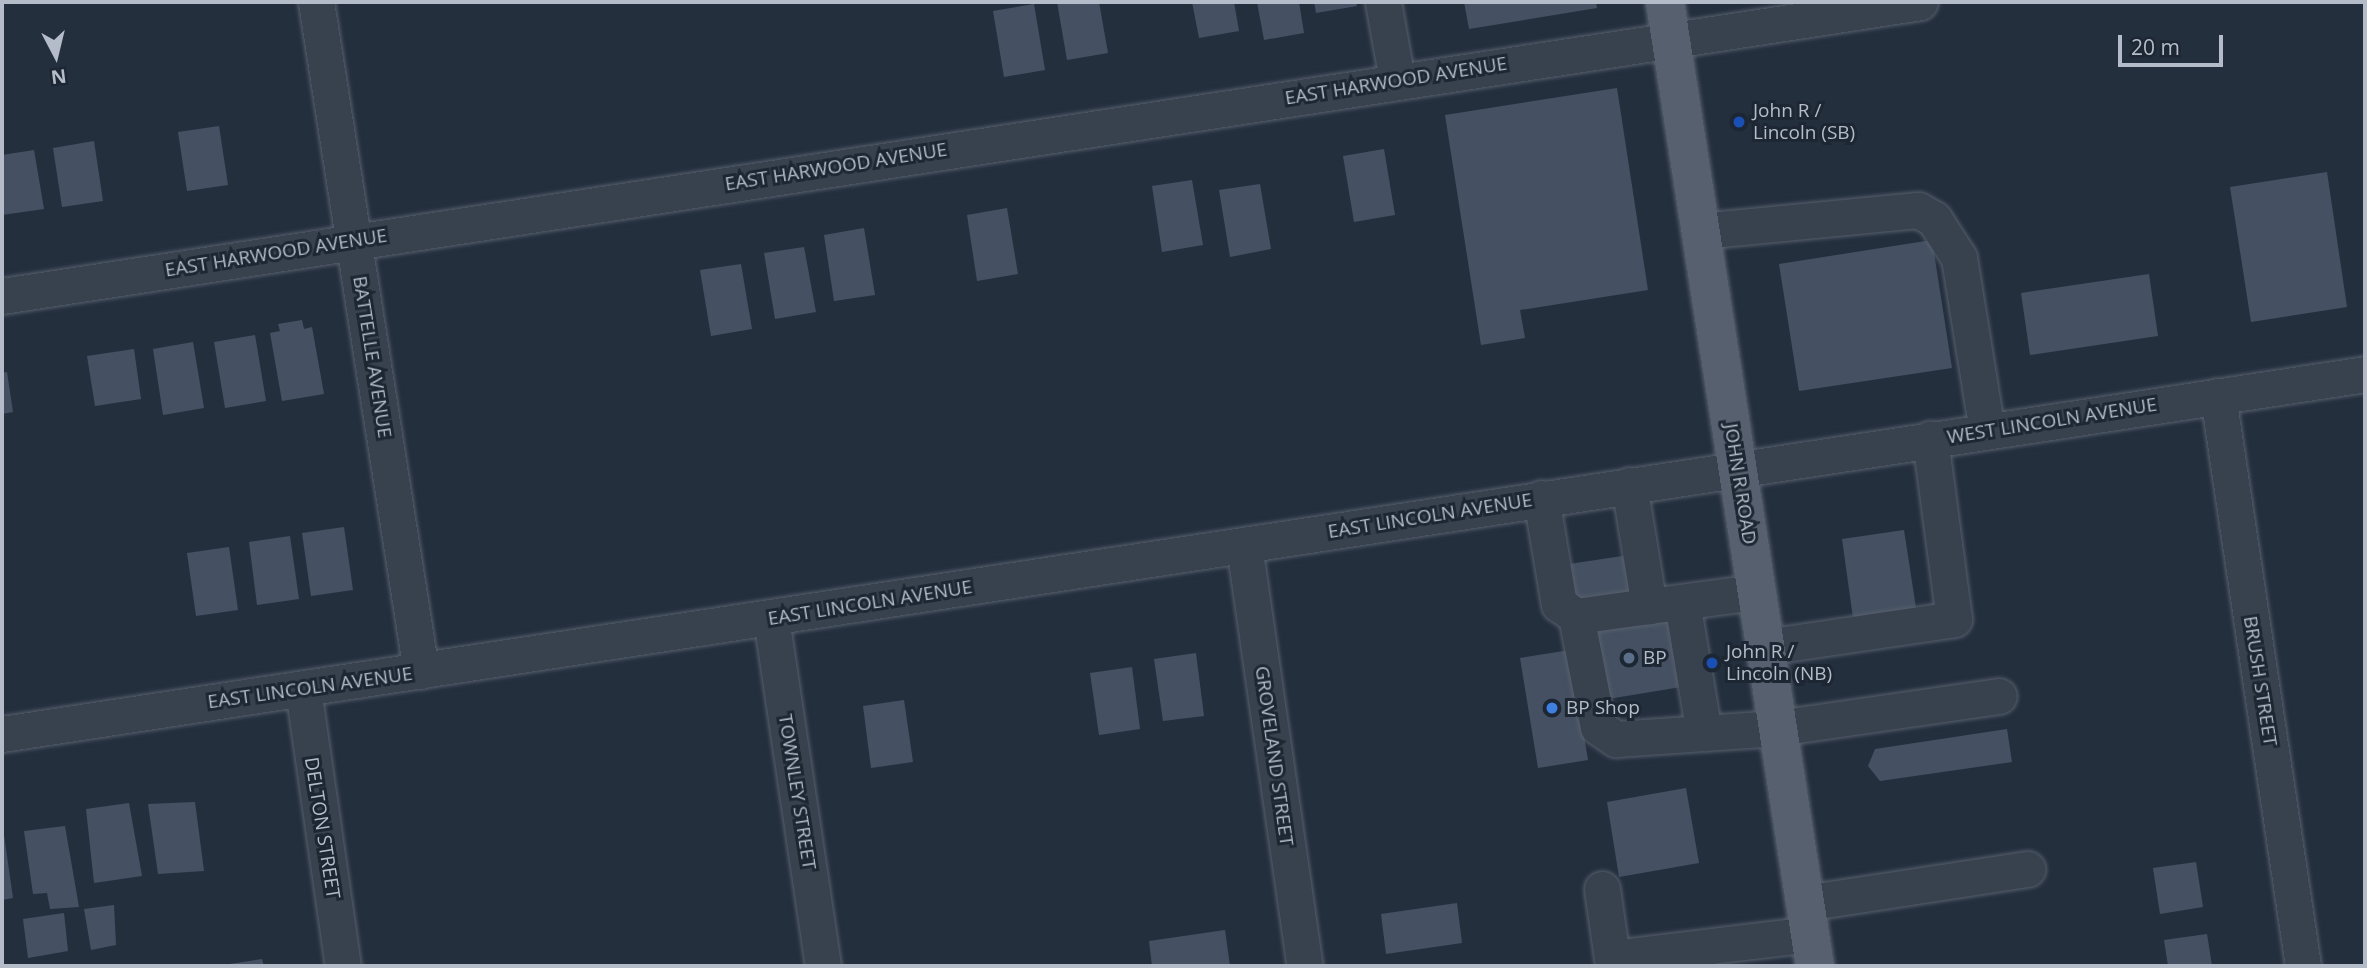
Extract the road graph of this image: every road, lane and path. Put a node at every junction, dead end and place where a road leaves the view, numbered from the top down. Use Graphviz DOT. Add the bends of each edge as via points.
graph roads {
  1 [pos="316,2"];
  2 [pos="1383,2"];
  3 [pos="1665,2"];
  4 [pos="1920,2"];
  5 [pos="1671,40"];
  6 [pos="1397,80"];
  7 [pos="1700,231"];
  8 [pos="354,241"];
  9 [pos="2,296"];
  10 [pos="2365,374"];
  11 [pos="2218,396"];
  12 [pos="1987,431"];
  13 [pos="1930,439"];
  14 [pos="1738,468"];
  15 [pos="1629,485"];
  16 [pos="1541,498"];
  17 [pos="1244,545"];
  18 [pos="1756,592"];
  19 [pos="1666,604"];
  20 [pos="1576,616"];
  21 [pos="771,618"];
  22 [pos="1765,647"];
  23 [pos="421,671"];
  24 [pos="303,689"];
  25 [pos="1999,696"];
  26 [pos="1777,728"];
  27 [pos="1704,733"];
  28 [pos="2,734"];
  29 [pos="2026,869"];
  30 [pos="1602,889"];
  31 [pos="1810,935"];
  32 [pos="343,966"];
  33 [pos="823,966"];
  34 [pos="1306,966"];
  35 [pos="2303,966"];
  1 -- 8 [label="street, BATTELLE AVENUE"];
  2 -- 6 [label="street"];
  3 -- 5 [label="main road, JOHN R ROAD"];
  4 -- 5 [label="street, EAST HARWOOD AVENUE"];
  5 -- 6 [label="street, EAST HARWOOD AVENUE"];
  5 -- 7 [label="main road, JOHN R ROAD"];
  6 -- 8 [label="street, EAST HARWOOD AVENUE"];
  7 -- 12 [label="street" via="1918,210 1934,219 1959,258"];
  7 -- 14 [label="main road, JOHN R ROAD"];
  8 -- 9 [label="street, EAST HARWOOD AVENUE"];
  8 -- 23 [label="street, BATTELLE AVENUE"];
  10 -- 11 [label="street, WEST LINCOLN AVENUE"];
  11 -- 12 [label="street, WEST LINCOLN AVENUE"];
  11 -- 35 [label="street, BRUSH STREET"];
  12 -- 13 [label="street, WEST LINCOLN AVENUE"];
  13 -- 14 [label="street, WEST LINCOLN AVENUE"];
  13 -- 22 [label="street" via="1954,619"];
  14 -- 15 [label="street, EAST LINCOLN AVENUE"];
  14 -- 18 [label="main road, JOHN R ROAD"];
  15 -- 16 [label="street, EAST LINCOLN AVENUE"];
  15 -- 19 [label="street"];
  16 -- 17 [label="street, EAST LINCOLN AVENUE"];
  16 -- 20 [label="street" via="1559,604"];
  17 -- 21 [label="street, EAST LINCOLN AVENUE"];
  17 -- 34 [label="street, GROVELAND STREET"];
  18 -- 19 [label="street"];
  18 -- 22 [label="main road, JOHN R ROAD"];
  19 -- 20 [label="street"];
  19 -- 27 [label="street"];
  20 -- 27 [label="street" via="1598,727 1616,739"];
  21 -- 23 [label="street, EAST LINCOLN AVENUE"];
  21 -- 33 [label="street, TOWNLEY STREET"];
  22 -- 26 [label="main road, JOHN R ROAD"];
  23 -- 24 [label="street, EAST LINCOLN AVENUE"];
  24 -- 28 [label="street, EAST LINCOLN AVENUE"];
  24 -- 32 [label="street, DELTON STREET"];
  25 -- 26 [label="street"];
  26 -- 27 [label="street"];
  26 -- 31 [label="main road, JOHN R ROAD"];
  29 -- 31 [label="street"];
  30 -- 31 [label="street" via="1612,958"];
}
